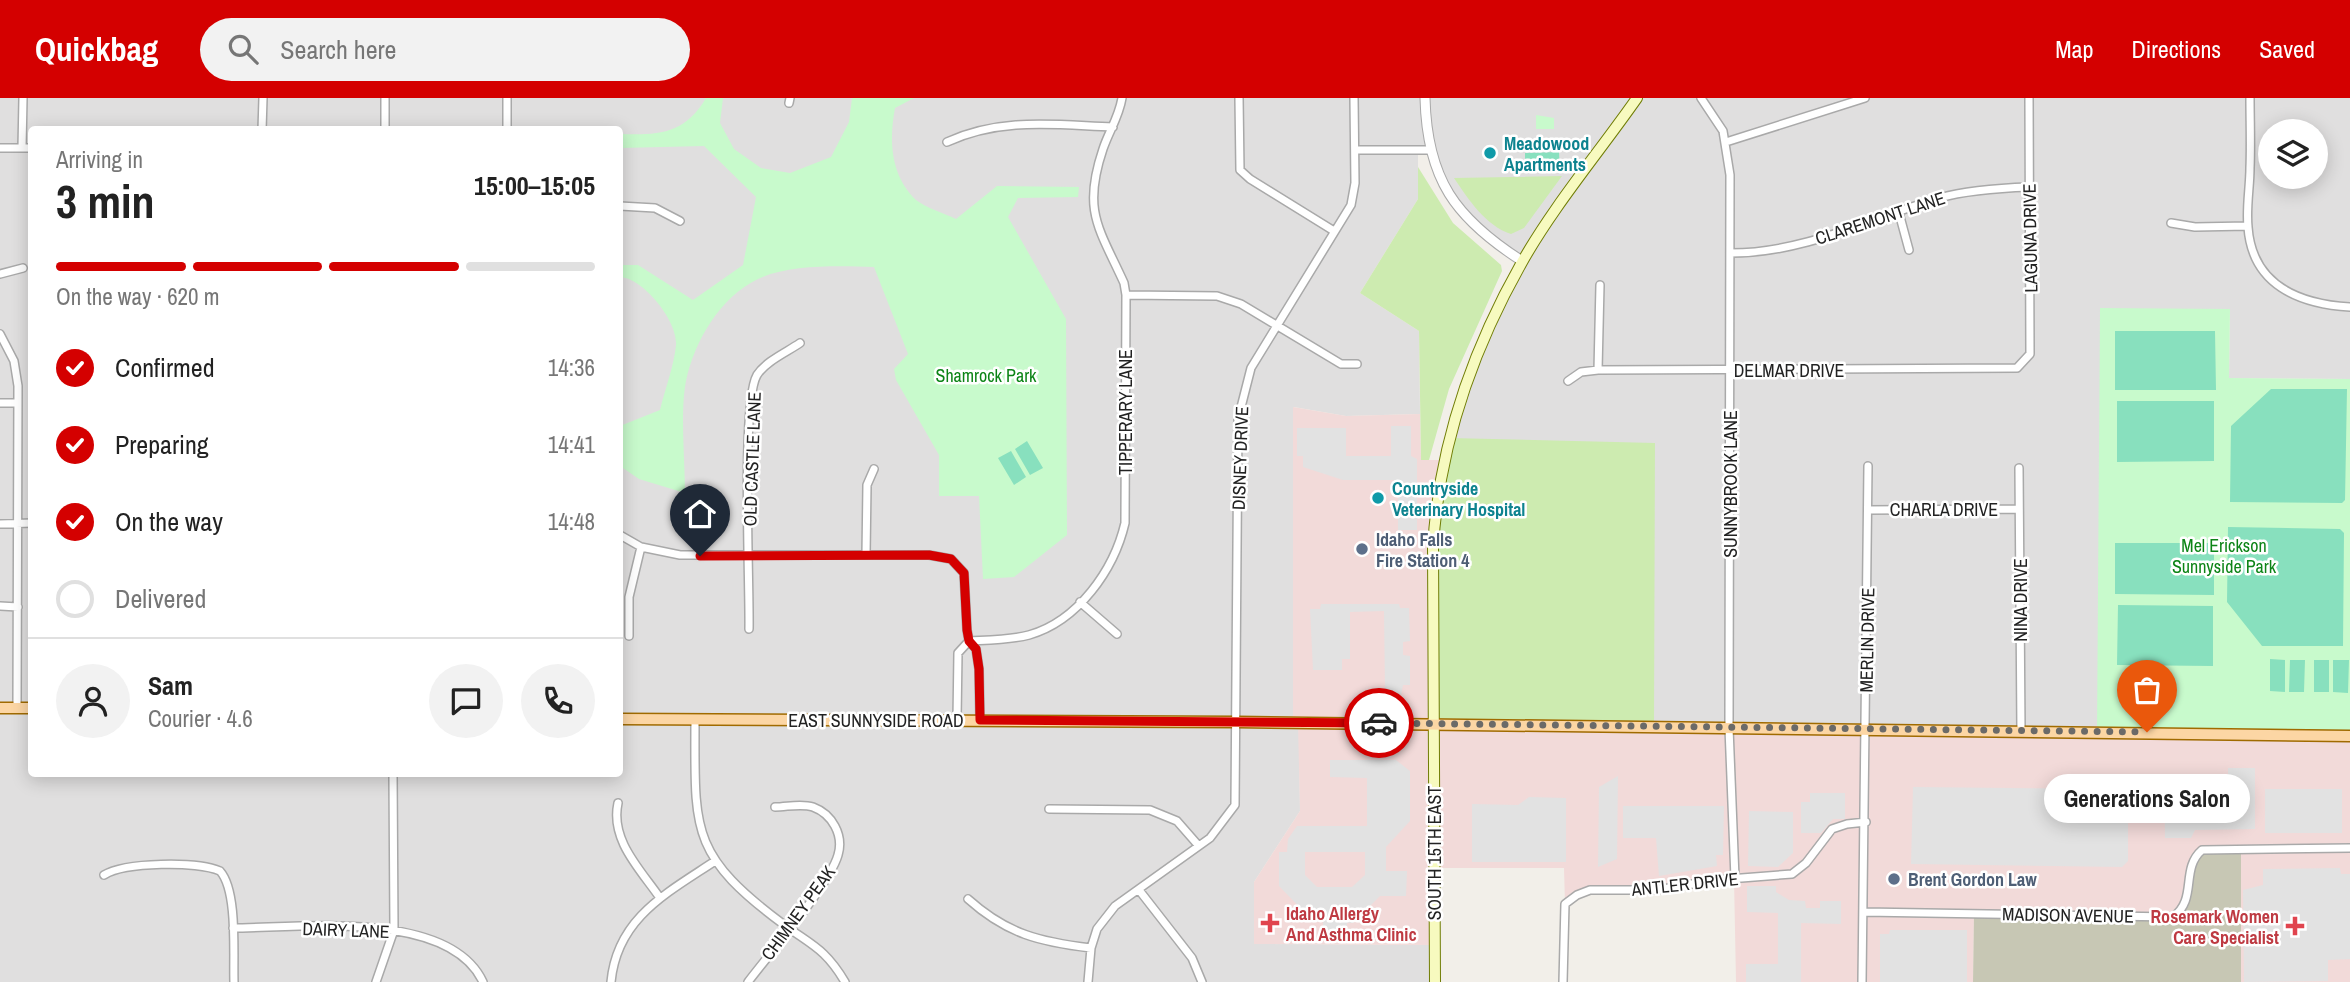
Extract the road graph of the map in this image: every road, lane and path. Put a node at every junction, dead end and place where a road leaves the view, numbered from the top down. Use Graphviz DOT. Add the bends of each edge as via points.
graph roads {
  1 [pos="23,98"];
  2 [pos="263,98"];
  3 [pos="385,98"];
  4 [pos="507,98"];
  5 [pos="1122,98"];
  6 [pos="1239,98"];
  7 [pos="1354,98"];
  8 [pos="1425,98"];
  9 [pos="1637,98"];
  10 [pos="1701,98"];
  11 [pos="1865,98"];
  12 [pos="2029,98"];
  13 [pos="2250,98"];
  14 [pos="262,126"];
  15 [pos="385,126"];
  16 [pos="507,126"];
  17 [pos="1113,127"];
  18 [pos="947,142"];
  19 [pos="1726,142"];
  20 [pos="0,148"];
  21 [pos="22,148"];
  22 [pos="28,148"];
  23 [pos="1356,150"];
  24 [pos="1429,150"];
  25 [pos="2029,187"];
  26 [pos="623,206"];
  27 [pos="1899,213"];
  28 [pos="680,221"];
  29 [pos="2171,223"];
  30 [pos="2248,226"];
  31 [pos="1334,231"];
  32 [pos="1909,250"];
  33 [pos="1731,253"];
  34 [pos="1522,261"];
  35 [pos="23,268"];
  36 [pos="0,274"];
  37 [pos="1600,285"];
  38 [pos="1126,295"];
  39 [pos="2350,307"];
  40 [pos="1275,326"];
  41 [pos="0,334"];
  42 [pos="800,343"];
  43 [pos="1357,364"];
  44 [pos="2013,369"];
  45 [pos="1598,370"];
  46 [pos="1730,370"];
  47 [pos="1568,381"];
  48 [pos="0,403"];
  49 [pos="18,403"];
  50 [pos="1868,466"];
  51 [pos="2019,468"];
  52 [pos="874,470"];
  53 [pos="2019,509"];
  54 [pos="1868,510"];
  55 [pos="19,523"];
  56 [pos="28,523"];
  57 [pos="0,524"];
  58 [pos="623,537"];
  59 [pos="641,547"];
  60 [pos="750,555"];
  61 [pos="866,555"];
  62 [pos="1080,602"];
  63 [pos="0,606"];
  64 [pos="18,607"];
  65 [pos="749,629"];
  66 [pos="1117,634"];
  67 [pos="629,636"];
  68 [pos="969,641"];
  69 [pos="0,708"];
  70 [pos="17,708"];
  71 [pos="28,708"];
  72 [pos="623,719"];
  73 [pos="695,719"];
  74 [pos="957,719"];
  75 [pos="980,720"];
  76 [pos="1237,722"];
  77 [pos="1433,724"];
  78 [pos="1729,727"];
  79 [pos="1866,729"];
  80 [pos="2021,731"];
  81 [pos="2350,736"];
  82 [pos="393,777"];
  83 [pos="618,803"];
  84 [pos="775,807"];
  85 [pos="1049,809"];
  86 [pos="1866,822"];
  87 [pos="1198,845"];
  88 [pos="2350,848"];
  89 [pos="715,860"];
  90 [pos="104,875"];
  91 [pos="1735,878"];
  92 [pos="1139,890"];
  93 [pos="660,898"];
  94 [pos="968,899"];
  95 [pos="1864,912"];
  96 [pos="233,928"];
  97 [pos="789,928"];
  98 [pos="394,930"];
  99 [pos="1091,948"];
  100 [pos="234,982"];
  101 [pos="376,982"];
  102 [pos="483,982"];
  103 [pos="611,982"];
  104 [pos="748,982"];
  105 [pos="845,982"];
  106 [pos="1088,982"];
  107 [pos="1202,982"];
  108 [pos="1435,982"];
  109 [pos="1563,982"];
  110 [pos="1862,982"];
  1 -- 21 [label="street"];
  2 -- 14 [label="street"];
  3 -- 15 [label="street"];
  4 -- 16 [label="street"];
  5 -- 17 [label="street, TIPPERARY LANE"];
  6 -- 31 [label="street" via="1240,170"];
  7 -- 23 [label="street, DISNEY DRIVE"];
  8 -- 24 [label="street"];
  9 -- 34 [label="main road, SOUTH 15TH EAST"];
  10 -- 19 [label="street, SUNNYBROOK LANE"];
  11 -- 19 [label="street"];
  12 -- 25 [label="street, LAGUNA DRIVE"];
  13 -- 30 [label="street"];
  17 -- 18 [label="street" via="1017,124 975,129"];
  17 -- 38 [label="street, TIPPERARY LANE" via="1094,174 1092,205"];
  19 -- 33 [label="street, SUNNYBROOK LANE"];
  20 -- 21 [label="street"];
  21 -- 22 [label="street"];
  23 -- 24 [label="street"];
  23 -- 31 [label="street, DISNEY DRIVE" via="1354,194"];
  24 -- 34 [label="street" via="1463,215 1494,244"];
  25 -- 27 [label="street, CLAREMONT LANE" via="1950,196"];
  25 -- 44 [label="street, LAGUNA DRIVE" via="2030,354"];
  26 -- 28 [label="street" via="656,208"];
  27 -- 32 [label="street"];
  27 -- 33 [label="street, CLAREMONT LANE" via="1774,251"];
  29 -- 30 [label="street"];
  30 -- 39 [label="street" via="2257,259 2280,286 2312,303"];
  31 -- 40 [label="street, DISNEY DRIVE"];
  33 -- 46 [label="street, SUNNYBROOK LANE"];
  34 -- 77 [label="main road, SOUTH 15TH EAST" via="1472,366 1449,438 1433,547"];
  35 -- 36 [label="street"];
  37 -- 45 [label="street"];
  38 -- 40 [label="street" via="1217,296 1241,304"];
  38 -- 62 [label="street, TIPPERARY LANE" via="1125,523 1111,564"];
  40 -- 43 [label="street" via="1341,364"];
  40 -- 76 [label="street, DISNEY DRIVE" via="1251,368 1238,419"];
  41 -- 49 [label="street" via="14,361"];
  42 -- 60 [label="street, OLD CASTLE LANE" via="767,365 754,384"];
  44 -- 46 [label="street, DELMAR DRIVE"];
  45 -- 46 [label="street, DELMAR DRIVE"];
  45 -- 47 [label="street, DELMAR DRIVE" via="1581,372"];
  46 -- 78 [label="street, SUNNYBROOK LANE"];
  48 -- 49 [label="street"];
  49 -- 55 [label="street"];
  50 -- 54 [label="street, MERLIN DRIVE"];
  51 -- 53 [label="street, NINA DRIVE"];
  52 -- 61 [label="street" via="867,485"];
  53 -- 54 [label="street, CHARLA DRIVE"];
  53 -- 80 [label="street, NINA DRIVE"];
  54 -- 79 [label="street, MERLIN DRIVE"];
  55 -- 56 [label="street"];
  55 -- 57 [label="street"];
  55 -- 64 [label="street"];
  58 -- 59 [label="street"];
  59 -- 60 [label="street" via="680,555"];
  59 -- 67 [label="street" via="629,597"];
  60 -- 61 [label="street"];
  60 -- 65 [label="street, OLD CASTLE LANE"];
  61 -- 68 [label="street" via="942,556 960,566"];
  62 -- 66 [label="street"];
  62 -- 68 [label="street, TIPPERARY LANE" via="1048,627 1029,635"];
  63 -- 64 [label="street"];
  64 -- 70 [label="street"];
  68 -- 74 [label="street" via="958,653"];
  68 -- 75 [label="street" via="976,649 979,669"];
  69 -- 70 [label="main road"];
  70 -- 71 [label="main road"];
  72 -- 73 [label="main road, EAST SUNNYSIDE ROAD"];
  73 -- 74 [label="main road, EAST SUNNYSIDE ROAD"];
  73 -- 89 [label="street" via="698,822"];
  74 -- 75 [label="main road, EAST SUNNYSIDE ROAD"];
  75 -- 76 [label="main road, EAST SUNNYSIDE ROAD"];
  76 -- 77 [label="main road, EAST SUNNYSIDE ROAD"];
  76 -- 87 [label="street, DISNEY DRIVE" via="1235,805 1210,838"];
  77 -- 78 [label="main road, EAST SUNNYSIDE ROAD"];
  77 -- 108 [label="main road, SOUTH 15TH EAST"];
  78 -- 79 [label="main road, EAST SUNNYSIDE ROAD"];
  78 -- 91 [label="street, SUNNYBROOK LANE"];
  79 -- 80 [label="main road, EAST SUNNYSIDE ROAD"];
  79 -- 86 [label="street, MERLIN DRIVE"];
  80 -- 81 [label="main road, EAST SUNNYSIDE ROAD"];
  82 -- 98 [label="street"];
  83 -- 93 [label="street" via="615,819 622,843"];
  84 -- 97 [label="street, CHIMNEY PEAK" via="813,807 835,826 840,845 838,857"];
  85 -- 87 [label="street" via="1150,810 1177,821"];
  86 -- 91 [label="street, ANTLER DRIVE" via="1832,829 1792,874"];
  86 -- 95 [label="street, MERLIN DRIVE"];
  87 -- 92 [label="street, DISNEY DRIVE"];
  88 -- 95 [label="street, MADISON AVENUE" via="2202,850 2193,858 2183,910 2173,917"];
  89 -- 93 [label="street"];
  89 -- 97 [label="street" via="740,890"];
  90 -- 96 [label="street" via="114,869 208,866 225,876"];
  91 -- 109 [label="street, ANTLER DRIVE" via="1657,890 1590,890 1577,895 1565,904"];
  92 -- 99 [label="street, DISNEY DRIVE" via="1115,906 1097,929"];
  92 -- 107 [label="street" via="1192,958"];
  93 -- 103 [label="street" via="621,942"];
  94 -- 99 [label="street" via="1015,933"];
  95 -- 110 [label="street, MERLIN DRIVE"];
  96 -- 98 [label="street, DAIRY LANE"];
  96 -- 100 [label="street"];
  97 -- 104 [label="street, CHIMNEY PEAK"];
  97 -- 105 [label="street" via="812,941"];
  98 -- 101 [label="street"];
  98 -- 102 [label="street, DAIRY LANE" via="457,952"];
  99 -- 106 [label="street"];
}
